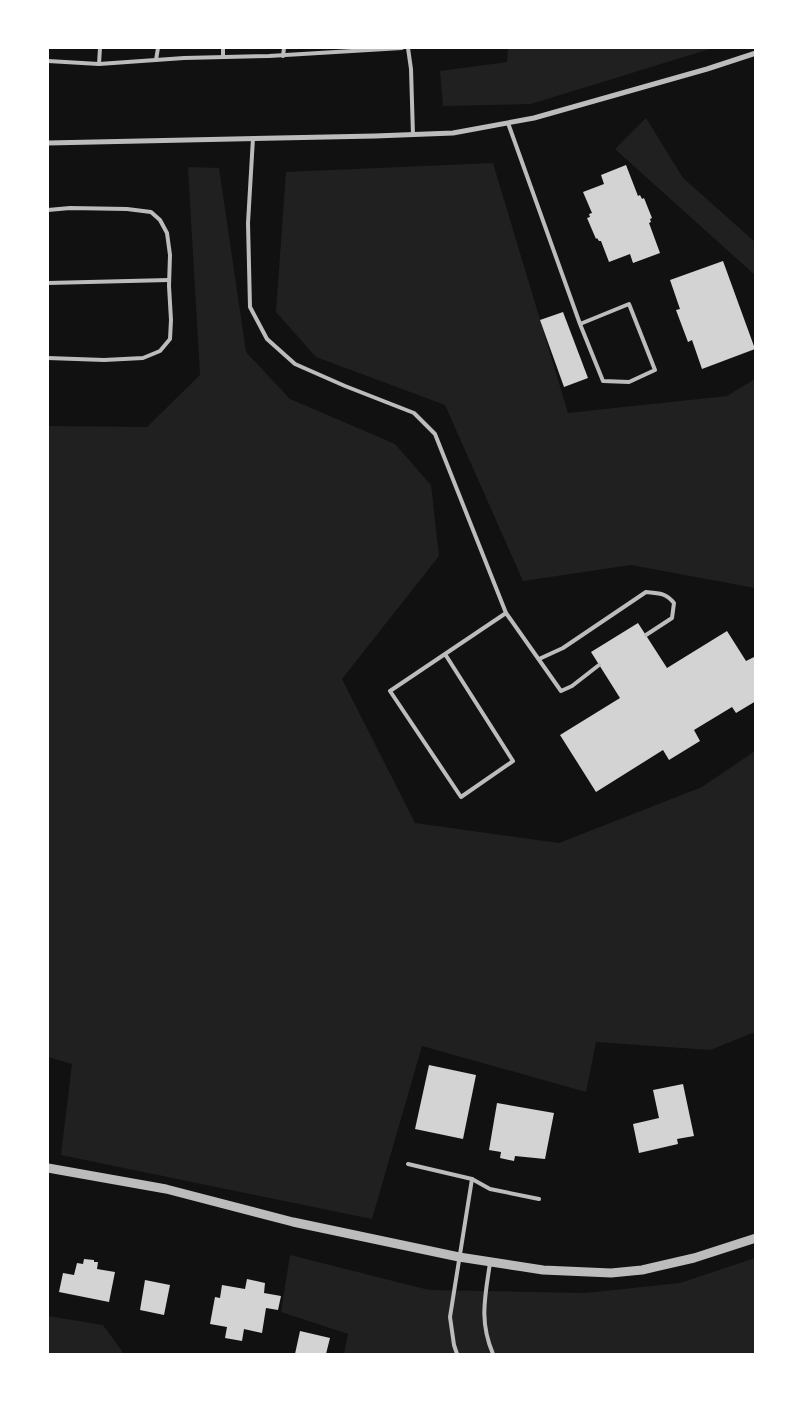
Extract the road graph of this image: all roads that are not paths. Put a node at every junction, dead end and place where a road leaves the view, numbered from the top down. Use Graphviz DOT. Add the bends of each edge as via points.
graph roads {
  1 [pos="100,48"];
  2 [pos="158,48"];
  3 [pos="223,48"];
  4 [pos="284,48"];
  5 [pos="402,48"];
  6 [pos="408,48"];
  7 [pos="756,52"];
  8 [pos="283,56"];
  9 [pos="223,57"];
  10 [pos="156,60"];
  11 [pos="48,61"];
  12 [pos="99,64"];
  13 [pos="508,123"];
  14 [pos="413,134"];
  15 [pos="253,138"];
  16 [pos="48,143"];
  17 [pos="48,210"];
  18 [pos="169,280"];
  19 [pos="48,283"];
  20 [pos="580,324"];
  21 [pos="48,358"];
  22 [pos="506,613"];
  23 [pos="646,635"];
  24 [pos="445,654"];
  25 [pos="539,659"];
  26 [pos="599,665"];
  27 [pos="408,1164"];
  28 [pos="48,1168"];
  29 [pos="472,1179"];
  30 [pos="539,1199"];
  31 [pos="756,1238"];
  32 [pos="459,1257"];
  33 [pos="490,1263"];
  34 [pos="457,1354"];
  35 [pos="493,1354"];
  1 -- 12 [label="lane"];
  2 -- 10 [label="lane"];
  3 -- 9 [label="lane"];
  4 -- 8 [label="lane"];
  5 -- 8 [label="lane"];
  6 -- 14 [label="lane"];
  7 -- 13 [label="street" via="616,96"];
  8 -- 9 [label="lane"];
  9 -- 10 [label="lane"];
  10 -- 12 [label="lane"];
  11 -- 12 [label="lane"];
  13 -- 14 [label="street" via="452,133"];
  13 -- 20 [label="lane"];
  14 -- 15 [label="street"];
  15 -- 16 [label="street"];
  15 -- 22 [label="lane" via="248,223 250,307 267,338 295,364 414,413 435,434"];
  17 -- 18 [label="lane" via="127,209 151,212 167,233"];
  18 -- 19 [label="lane"];
  18 -- 21 [label="lane" via="170,339 160,351 143,358"];
  20 -- 20 [label="lane" via="603,381 629,382 655,370 629,304"];
  22 -- 24 [label="lane"];
  22 -- 25 [label="lane"];
  23 -- 25 [label="lane" via="672,618 674,604 662,593 646,592 563,648"];
  24 -- 24 [label="lane" via="390,691 461,797 513,761"];
  25 -- 26 [label="lane" via="561,690 572,686"];
  27 -- 29 [label="lane"];
  28 -- 32 [label="street" via="166,1189 292,1222"];
  29 -- 30 [label="lane" via="490,1189"];
  29 -- 32 [label="lane"];
  31 -- 33 [label="street" via="694,1258 642,1270 611,1273 543,1270"];
  32 -- 33 [label="street"];
  32 -- 34 [label="lane" via="450,1317"];
  33 -- 35 [label="lane" via="484,1310 486,1338"];
}
